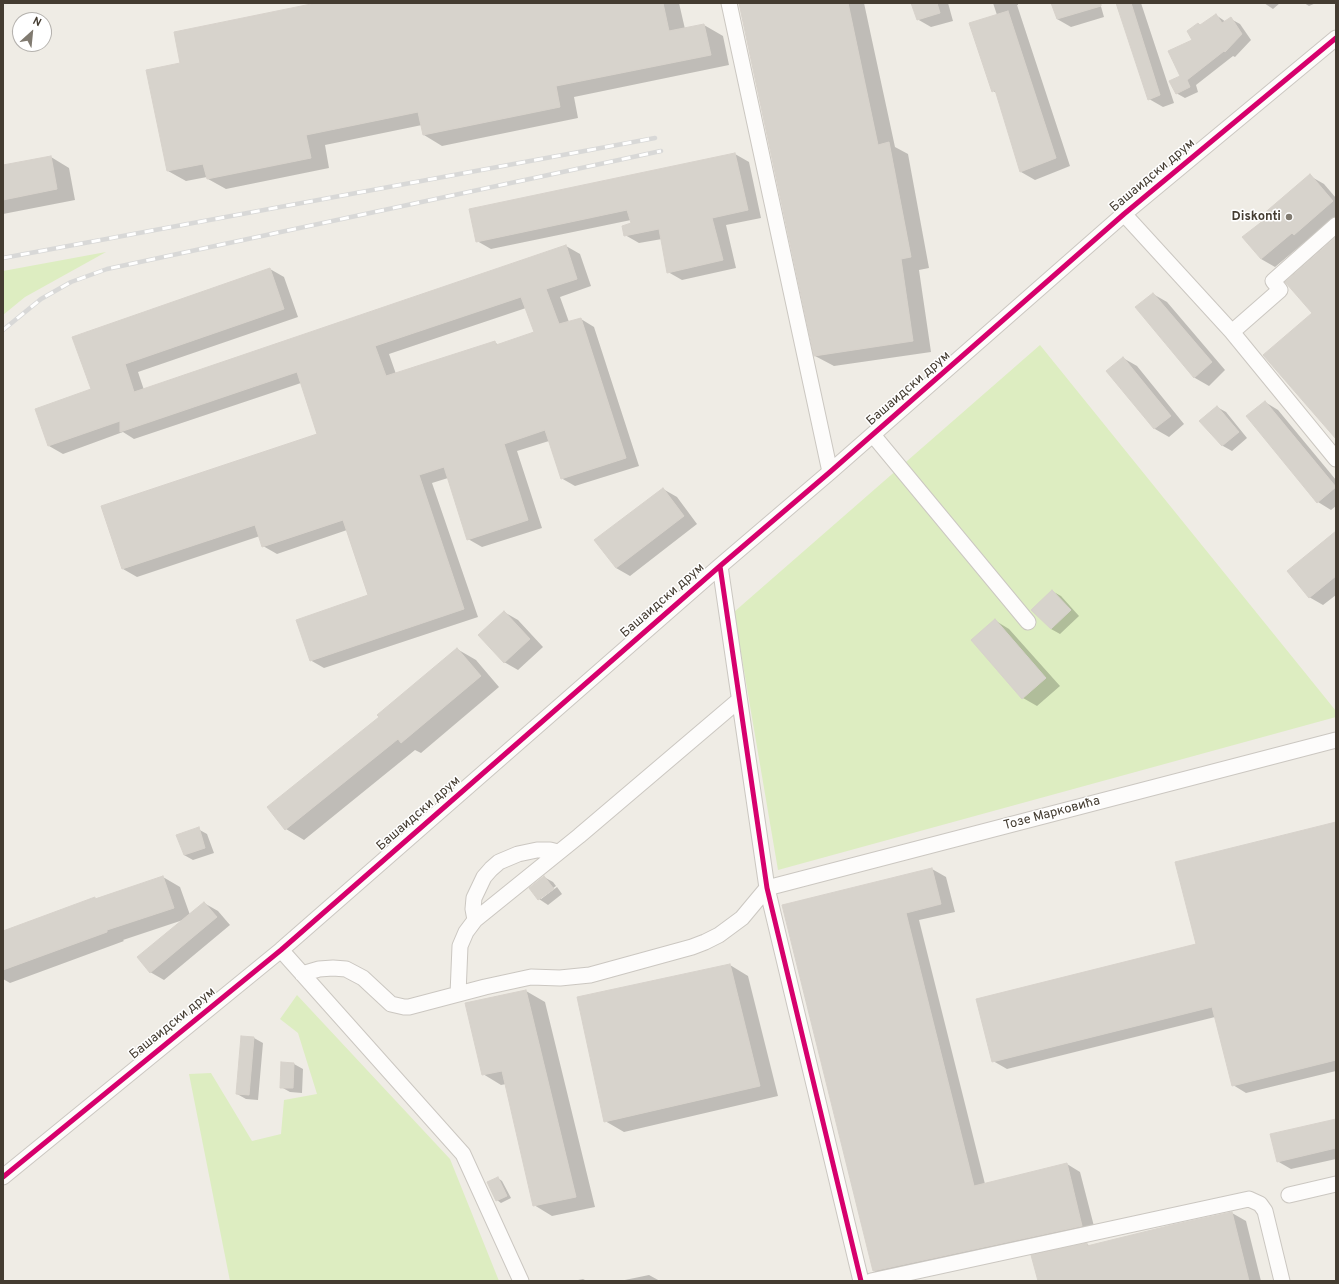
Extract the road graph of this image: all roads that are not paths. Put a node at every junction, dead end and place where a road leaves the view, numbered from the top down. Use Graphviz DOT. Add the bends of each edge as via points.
graph roads {
  1 [pos="729,3"];
  2 [pos="1336,38"];
  3 [pos="1124,214"];
  4 [pos="1336,225"];
  5 [pos="1232,332"];
  6 [pos="873,435"];
  7 [pos="1336,460"];
  8 [pos="830,472"];
  9 [pos="720,566"];
  10 [pos="1028,622"];
  11 [pos="739,700"];
  12 [pos="1336,740"];
  13 [pos="558,852"];
  14 [pos="767,888"];
  15 [pos="475,920"];
  16 [pos="281,950"];
  17 [pos="302,974"];
  18 [pos="458,994"];
  19 [pos="3,1177"];
  20 [pos="1336,1184"];
  21 [pos="1290,1195"];
  22 [pos="521,1281"];
  23 [pos="861,1281"];
  24 [pos="871,1281"];
  25 [pos="1282,1281"];
  1 -- 8 [label="street"];
  2 -- 3 [label="street, Башаидски друм"];
  3 -- 5 [label="street"];
  3 -- 6 [label="street, Башаидски друм"];
  4 -- 5 [label="street" via="1273,281 1280,290"];
  5 -- 7 [label="street"];
  6 -- 8 [label="street, Башаидски друм"];
  6 -- 10 [label="street"];
  8 -- 9 [label="street, Башаидски друм"];
  9 -- 11 [label="street"];
  9 -- 16 [label="street, Башаидски друм"];
  11 -- 13 [label="street"];
  11 -- 14 [label="street"];
  12 -- 14 [label="street, Тозе Марковића"];
  13 -- 15 [label="street"];
  13 -- 15 [label="street" via="537,850 499,862 484,877 474,898"];
  14 -- 18 [label="street" via="742,918 705,942 692,947 590,975 531,977"];
  14 -- 23 [label="street"];
  15 -- 18 [label="street" via="460,946"];
  16 -- 17 [label="street"];
  16 -- 19 [label="street, Башаидски друм"];
  17 -- 18 [label="street" via="319,969 346,968 363,978 392,1004 404,1007"];
  17 -- 22 [label="street" via="463,1154"];
  20 -- 21 [label="street"];
  24 -- 25 [label="street" via="1249,1199 1260,1204 1265,1211"];
}
